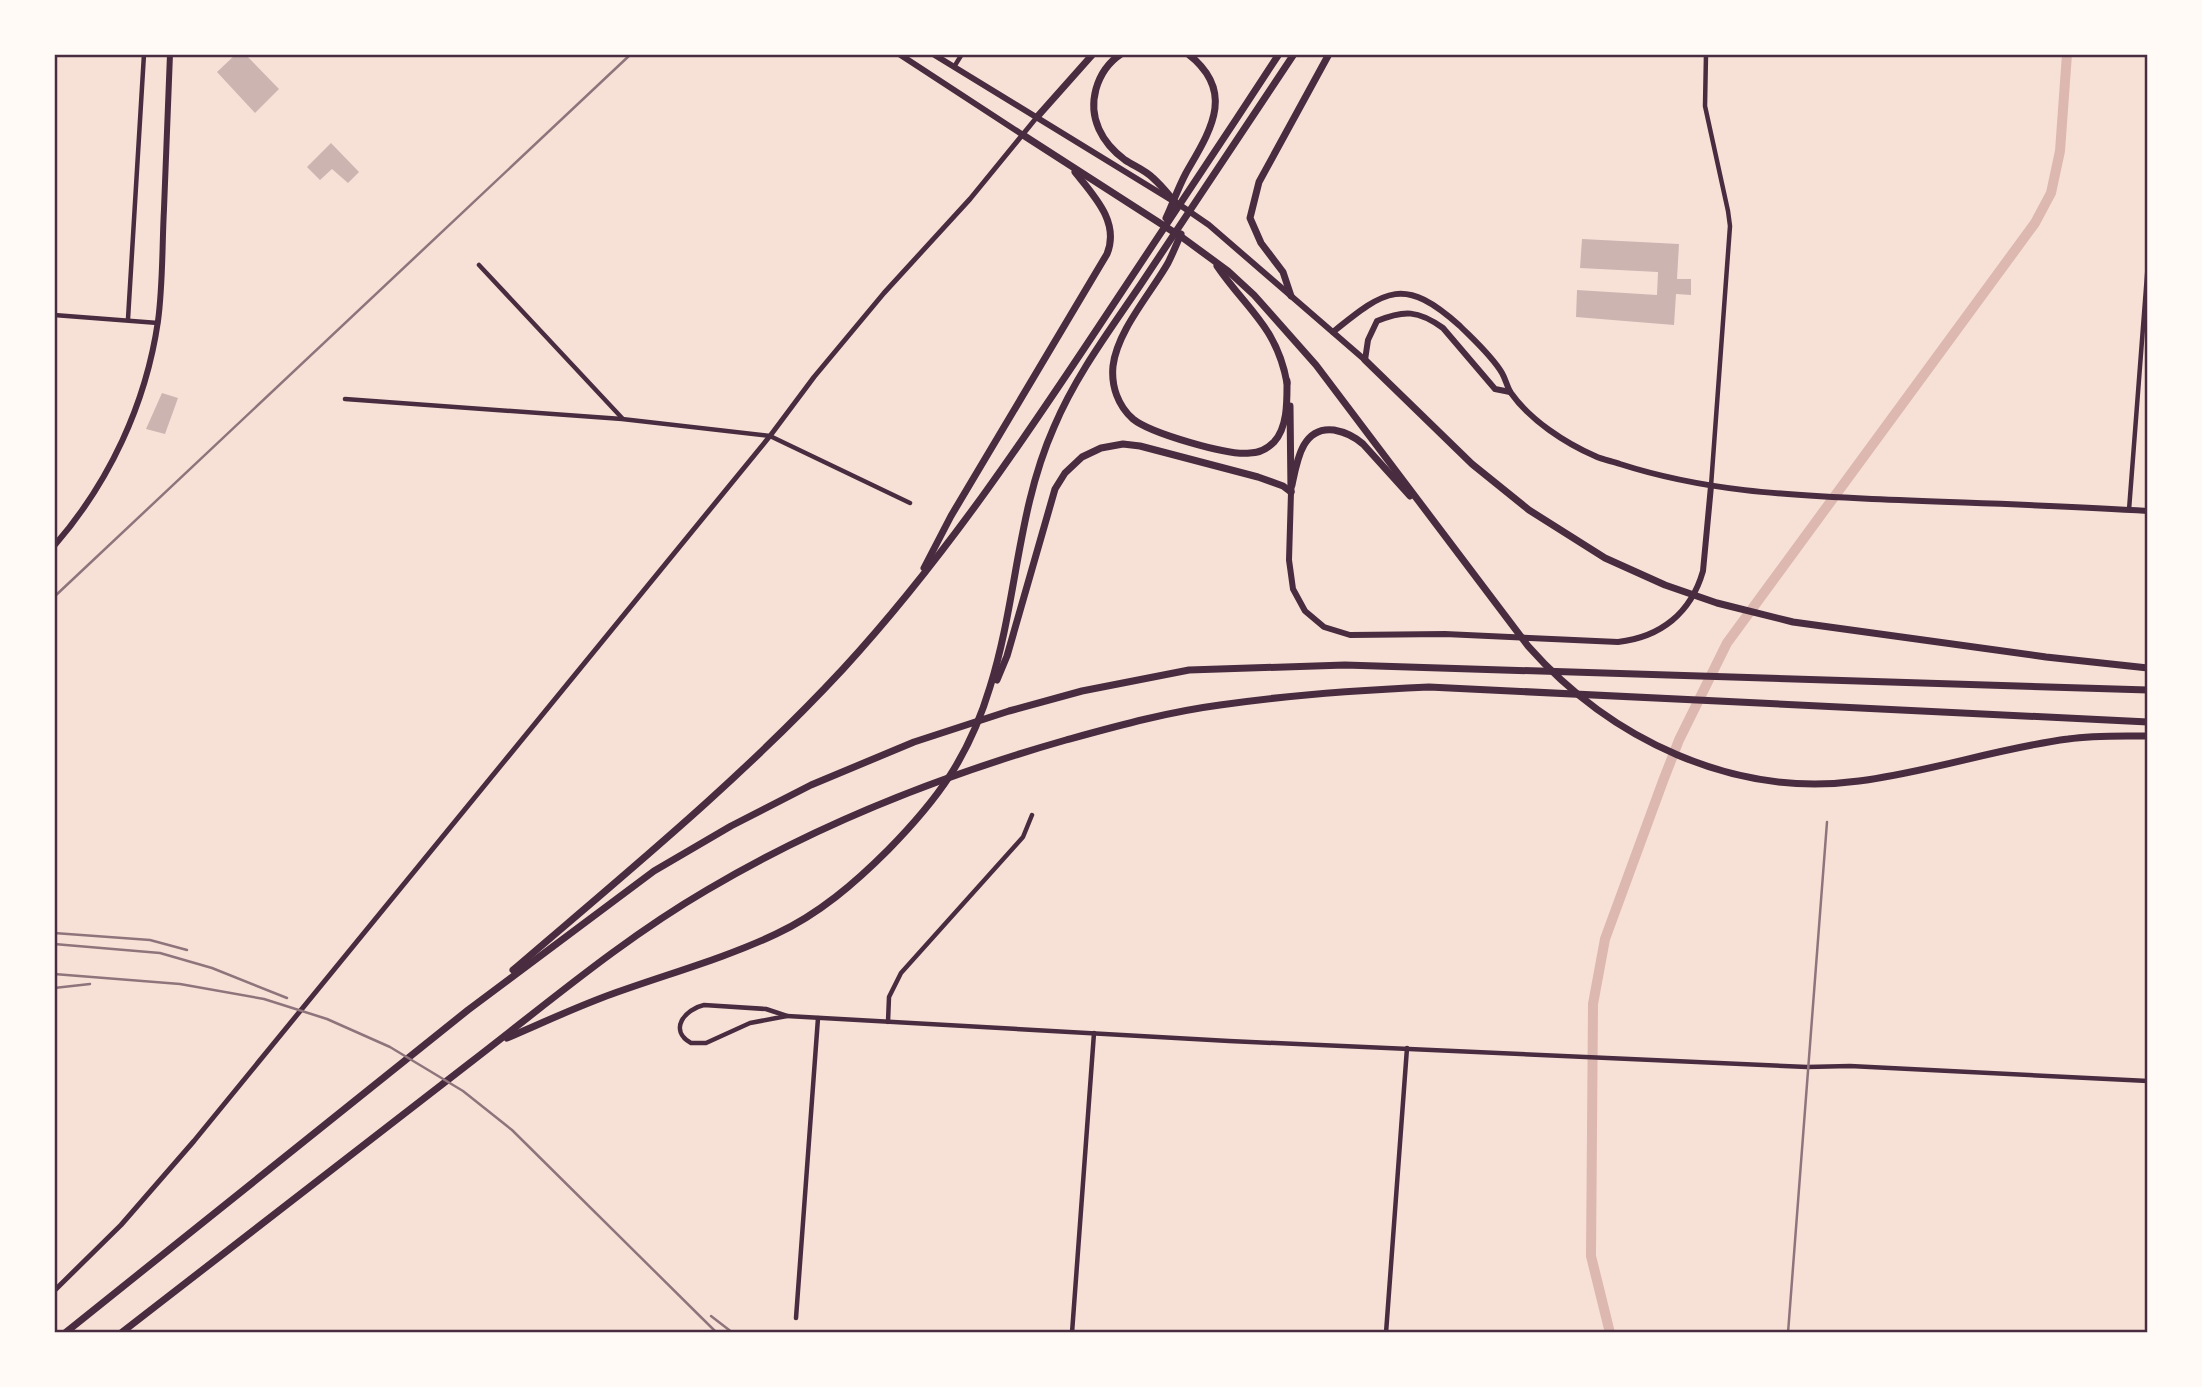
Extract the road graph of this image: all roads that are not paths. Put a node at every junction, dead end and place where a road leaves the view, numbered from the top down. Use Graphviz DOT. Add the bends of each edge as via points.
graph roads {
  1 [pos="144,54"];
  2 [pos="170,54"];
  3 [pos="899,54"];
  4 [pos="933,54"];
  5 [pos="962,54"];
  6 [pos="1093,54"];
  7 [pos="1121,54"];
  8 [pos="1188,54"];
  9 [pos="1279,54"];
  10 [pos="1294,54"];
  11 [pos="1329,54"];
  12 [pos="1706,54"];
  13 [pos="954,67"];
  14 [pos="1037,117"];
  15 [pos="1023,135"];
  16 [pos="1073,168"];
  17 [pos="1175,202"];
  18 [pos="1196,202"];
  19 [pos="1156,241"];
  20 [pos="1214,261"];
  21 [pos="2148,262"];
  22 [pos="479,265"];
  23 [pos="1291,296"];
  24 [pos="54,315"];
  25 [pos="128,319"];
  26 [pos="158,323"];
  27 [pos="1334,332"];
  28 [pos="1366,360"];
  29 [pos="1287,381"];
  30 [pos="1510,392"];
  31 [pos="345,399"];
  32 [pos="622,419"];
  33 [pos="770,436"];
  34 [pos="1711,486"];
  35 [pos="1291,492"];
  36 [pos="910,503"];
  37 [pos="2129,509"];
  38 [pos="2148,511"];
  39 [pos="1431,517"];
  40 [pos="54,546"];
  41 [pos="916,584"];
  42 [pos="2148,668"];
  43 [pos="2148,690"];
  44 [pos="989,695"];
  45 [pos="2148,722"];
  46 [pos="2148,736"];
  47 [pos="1032,815"];
  48 [pos="468,1010"];
  49 [pos="787,1016"];
  50 [pos="818,1018"];
  51 [pos="888,1022"];
  52 [pos="1094,1033"];
  53 [pos="496,1043"];
  54 [pos="1407,1048"];
  55 [pos="2148,1081"];
  56 [pos="54,1291"];
  57 [pos="796,1318"];
  58 [pos="65,1333"];
  59 [pos="121,1333"];
  60 [pos="1072,1333"];
  61 [pos="1386,1333"];
  1 -- 25 [label="street"];
  2 -- 26 [label="main road"];
  3 -- 15 [label="main road"];
  4 -- 13 [label="main road"];
  5 -- 13 [label="street"];
  6 -- 14 [label="highway"];
  7 -- 17 [label="highway" via="1098,82 1097,127 1115,152 1152,177"];
  8 -- 19 [label="highway" via="1208,75 1216,106 1208,135"];
  9 -- 19 [label="highway"];
  10 -- 18 [label="highway"];
  11 -- 23 [label="highway" via="1259,182 1251,218 1261,243 1283,272"];
  12 -- 34 [label="street" via="1705,106 1730,226"];
  13 -- 14 [label="main road"];
  14 -- 15 [label="street"];
  14 -- 17 [label="main road"];
  15 -- 16 [label="highway"];
  15 -- 33 [label="street" via="884,293"];
  16 -- 20 [label="highway"];
  16 -- 41 [label="highway" via="1107,218 1111,244"];
  17 -- 23 [label="main road" via="1209,225"];
  18 -- 29 [label="highway" via="1116,352 1113,384 1126,412 1160,433 1248,454 1265,449 1278,437"];
  18 -- 44 [label="highway" via="1083,371 1046,444 1028,503"];
  19 -- 41 [label="highway" via="968,517"];
  20 -- 29 [label="highway" via="1270,334"];
  20 -- 39 [label="highway" via="1254,295 1316,365"];
  21 -- 37 [label="street"];
  22 -- 32 [label="street"];
  23 -- 27 [label="main road"];
  24 -- 25 [label="street"];
  25 -- 26 [label="street"];
  26 -- 40 [label="main road" via="129,428 102,481"];
  27 -- 28 [label="main road"];
  27 -- 30 [label="main road" via="1374,300 1397,294 1420,297 1476,341 1502,373"];
  28 -- 30 [label="main road" via="1368,340 1377,321 1410,313 1443,328 1496,389"];
  28 -- 42 [label="highway" via="1478,470 1535,515 1605,558 1665,585 1793,622"];
  29 -- 35 [label="highway"];
  30 -- 34 [label="main road" via="1545,426 1596,457 1668,479"];
  31 -- 32 [label="street"];
  32 -- 33 [label="street"];
  33 -- 36 [label="street"];
  33 -- 56 [label="street" via="194,1141 121,1225"];
  34 -- 35 [label="main road" via="1703,571 1683,612 1647,636 1618,642 1350,635 1324,627 1305,611 1293,589"];
  34 -- 37 [label="main road" via="1804,496"];
  35 -- 39 [label="highway" via="1305,442 1316,431 1333,430 1363,444"];
  35 -- 44 [label="highway" via="1258,477 1131,445 1101,448 1082,457 1055,489 1007,656"];
  37 -- 38 [label="main road"];
  39 -- 46 [label="highway" via="1543,663 1569,687 1652,744 1723,771 1783,782 1849,782 2050,741"];
  41 -- 48 [label="highway" via="761,752 663,843"];
  43 -- 48 [label="highway" via="1345,665 1189,670 1009,710 852,767 731,826 653,871"];
  44 -- 53 [label="highway" via="949,778 924,814 859,879 821,908 779,933 723,957 611,995"];
  45 -- 53 [label="highway" via="1429,687 1218,705 1132,722 987,763 788,845 615,950"];
  47 -- 51 [label="street" via="1023,837 901,973 889,997"];
  48 -- 58 [label="highway"];
  49 -- 49 [label="street" via="766,1009 704,1005 688,1011 680,1029 685,1040 698,1044 750,1023"];
  49 -- 50 [label="street"];
  50 -- 51 [label="street"];
  50 -- 57 [label="street"];
  51 -- 52 [label="street"];
  52 -- 54 [label="street"];
  52 -- 60 [label="street"];
  53 -- 59 [label="highway"];
  54 -- 55 [label="street"];
  54 -- 61 [label="street"];
}
